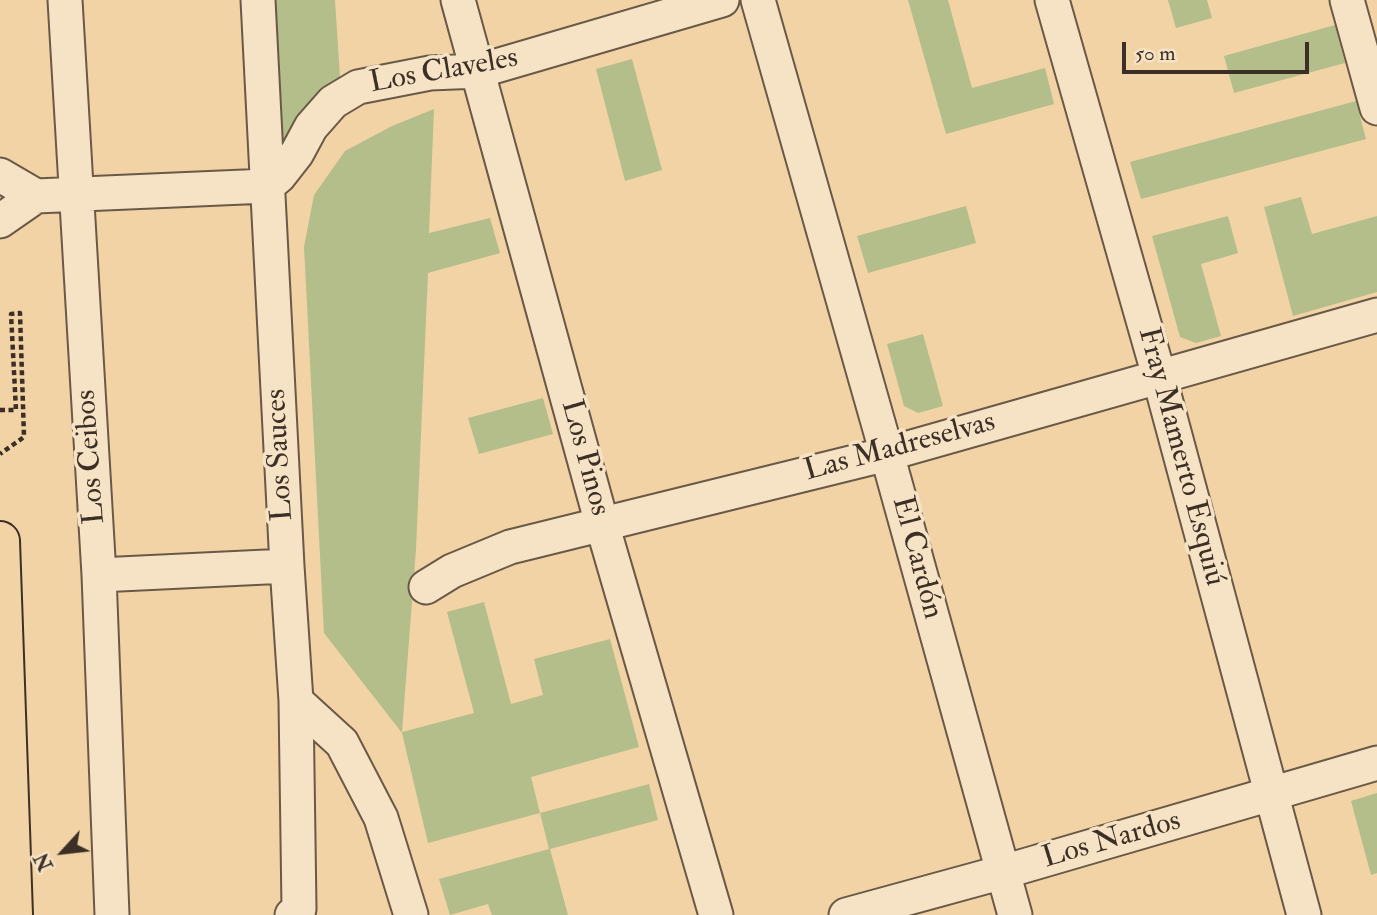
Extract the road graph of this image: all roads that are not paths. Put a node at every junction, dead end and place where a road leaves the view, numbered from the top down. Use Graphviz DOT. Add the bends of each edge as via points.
graph roads {
  1 [pos="65,0"];
  2 [pos="258,0"];
  3 [pos="458,0"];
  4 [pos="722,0"];
  5 [pos="758,0"];
  6 [pos="1052,0"];
  7 [pos="1347,0"];
  8 [pos="479,71"];
  9 [pos="1377,108"];
  10 [pos="0,174"];
  11 [pos="267,186"];
  12 [pos="75,194"];
  13 [pos="36,196"];
  14 [pos="0,221"];
  15 [pos="1377,315"];
  16 [pos="1159,376"];
  17 [pos="887,454"];
  18 [pos="602,524"];
  19 [pos="0,541"];
  20 [pos="287,566"];
  21 [pos="99,575"];
  22 [pos="426,587"];
  23 [pos="296,701"];
  24 [pos="1377,763"];
  25 [pos="1272,794"];
  26 [pos="1003,872"];
  27 [pos="296,912"];
  28 [pos="13,915"];
  29 [pos="112,915"];
  30 [pos="411,915"];
  31 [pos="716,915"];
  32 [pos="846,915"];
  33 [pos="1015,915"];
  34 [pos="1304,915"];
  1 -- 12 [label="street, Los Ceibos"];
  2 -- 11 [label="street, Los Sauces"];
  3 -- 8 [label="street, Los Pinos"];
  4 -- 8 [label="street, Los Claveles"];
  5 -- 17 [label="street, El Cardón"];
  6 -- 16 [label="street, Fray Mamerto Esquiú"];
  7 -- 9 [label="street"];
  8 -- 11 [label="street, Los Claveles" via="430,73 358,87 333,102"];
  8 -- 18 [label="street, Los Pinos"];
  10 -- 13 [label="street"];
  11 -- 12 [label="street"];
  11 -- 20 [label="street, Los Sauces"];
  12 -- 13 [label="street"];
  12 -- 21 [label="street, Los Ceibos"];
  13 -- 14 [label="street"];
  15 -- 16 [label="street, Las Madreselvas"];
  16 -- 17 [label="street, Las Madreselvas"];
  16 -- 25 [label="street, Fray Mamerto Esquiú"];
  17 -- 18 [label="street, Las Madreselvas"];
  17 -- 26 [label="street, El Cardón"];
  18 -- 22 [label="street, Las Madreselvas" via="510,547"];
  18 -- 31 [label="street, Los Pinos"];
  19 -- 28 [label="main road"];
  20 -- 21 [label="street"];
  20 -- 23 [label="street, Los Sauces"];
  21 -- 29 [label="street, Los Ceibos"];
  23 -- 27 [label="street, Los Sauces"];
  23 -- 30 [label="street" via="342,743 381,818"];
  24 -- 25 [label="street, Los Nardos"];
  25 -- 26 [label="street, Los Nardos"];
  25 -- 34 [label="street, Fray Mamerto Esquiú"];
  26 -- 32 [label="street, Los Nardos"];
  26 -- 33 [label="street, El Cardón"];
}
